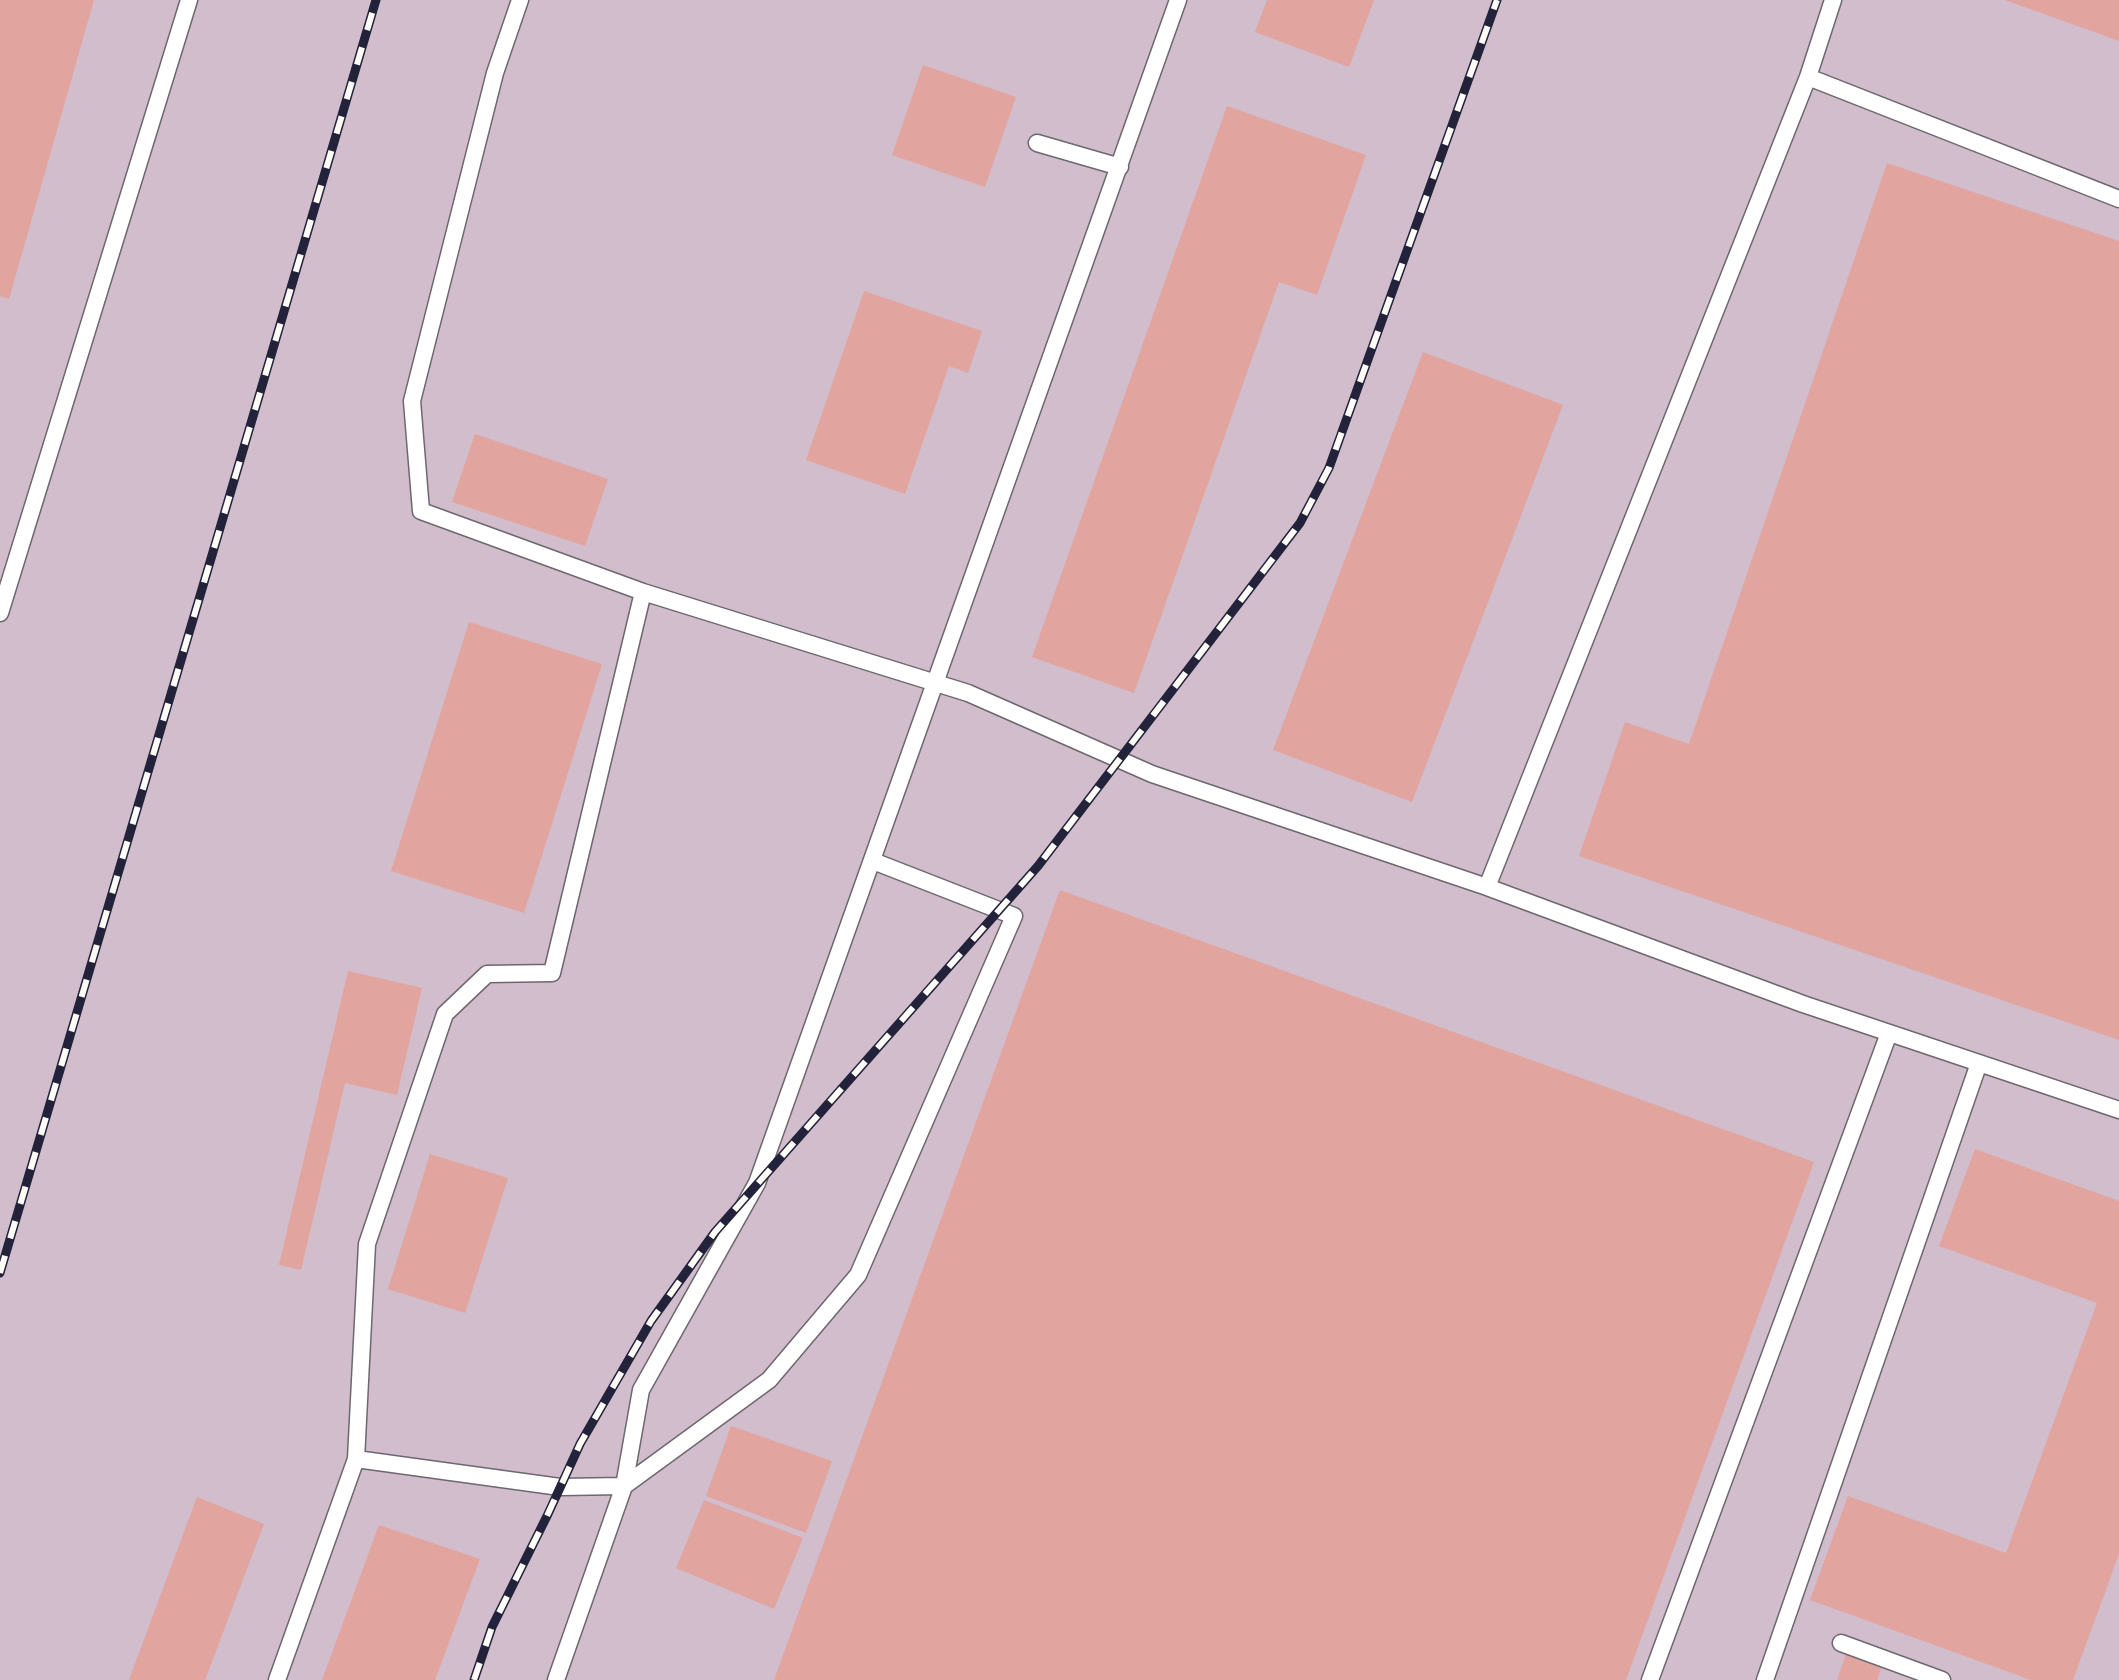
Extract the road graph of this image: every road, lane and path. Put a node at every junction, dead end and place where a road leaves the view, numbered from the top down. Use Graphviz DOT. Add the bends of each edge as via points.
graph roads {
  1 [pos="189,0"];
  2 [pos="520,0"];
  3 [pos="1178,0"];
  4 [pos="1833,0"];
  5 [pos="1808,77"];
  6 [pos="1037,143"];
  7 [pos="1120,167"];
  8 [pos="2119,199"];
  9 [pos="643,592"];
  10 [pos="0,613"];
  11 [pos="937,683"];
  12 [pos="873,861"];
  13 [pos="1487,887"];
  14 [pos="1889,1033"];
  15 [pos="1979,1063"];
  16 [pos="2119,1110"];
  17 [pos="356,1459"];
  18 [pos="624,1486"];
  19 [pos="1841,1643"];
  20 [pos="277,1680"];
  21 [pos="556,1680"];
  22 [pos="1650,1680"];
  23 [pos="1765,1680"];
  24 [pos="1942,1680"];
  1 -- 10 [label="lane"];
  2 -- 9 [label="lane" via="495,73 412,401 421,511"];
  3 -- 7 [label="lane"];
  4 -- 5 [label="lane"];
  5 -- 8 [label="lane"];
  5 -- 13 [label="lane"];
  6 -- 7 [label="lane"];
  7 -- 11 [label="lane"];
  9 -- 11 [label="lane"];
  9 -- 17 [label="lane" via="552,973 487,974 445,1014 367,1244"];
  11 -- 12 [label="lane"];
  11 -- 13 [label="lane" via="1152,774"];
  12 -- 18 [label="lane" via="757,1183 641,1390"];
  12 -- 18 [label="lane" via="1014,916 858,1275 769,1380"];
  13 -- 14 [label="lane"];
  14 -- 15 [label="lane"];
  14 -- 22 [label="lane"];
  15 -- 16 [label="lane"];
  15 -- 23 [label="lane"];
  17 -- 18 [label="lane" via="560,1487"];
  17 -- 20 [label="lane"];
  18 -- 21 [label="lane"];
  19 -- 24 [label="lane"];
}
